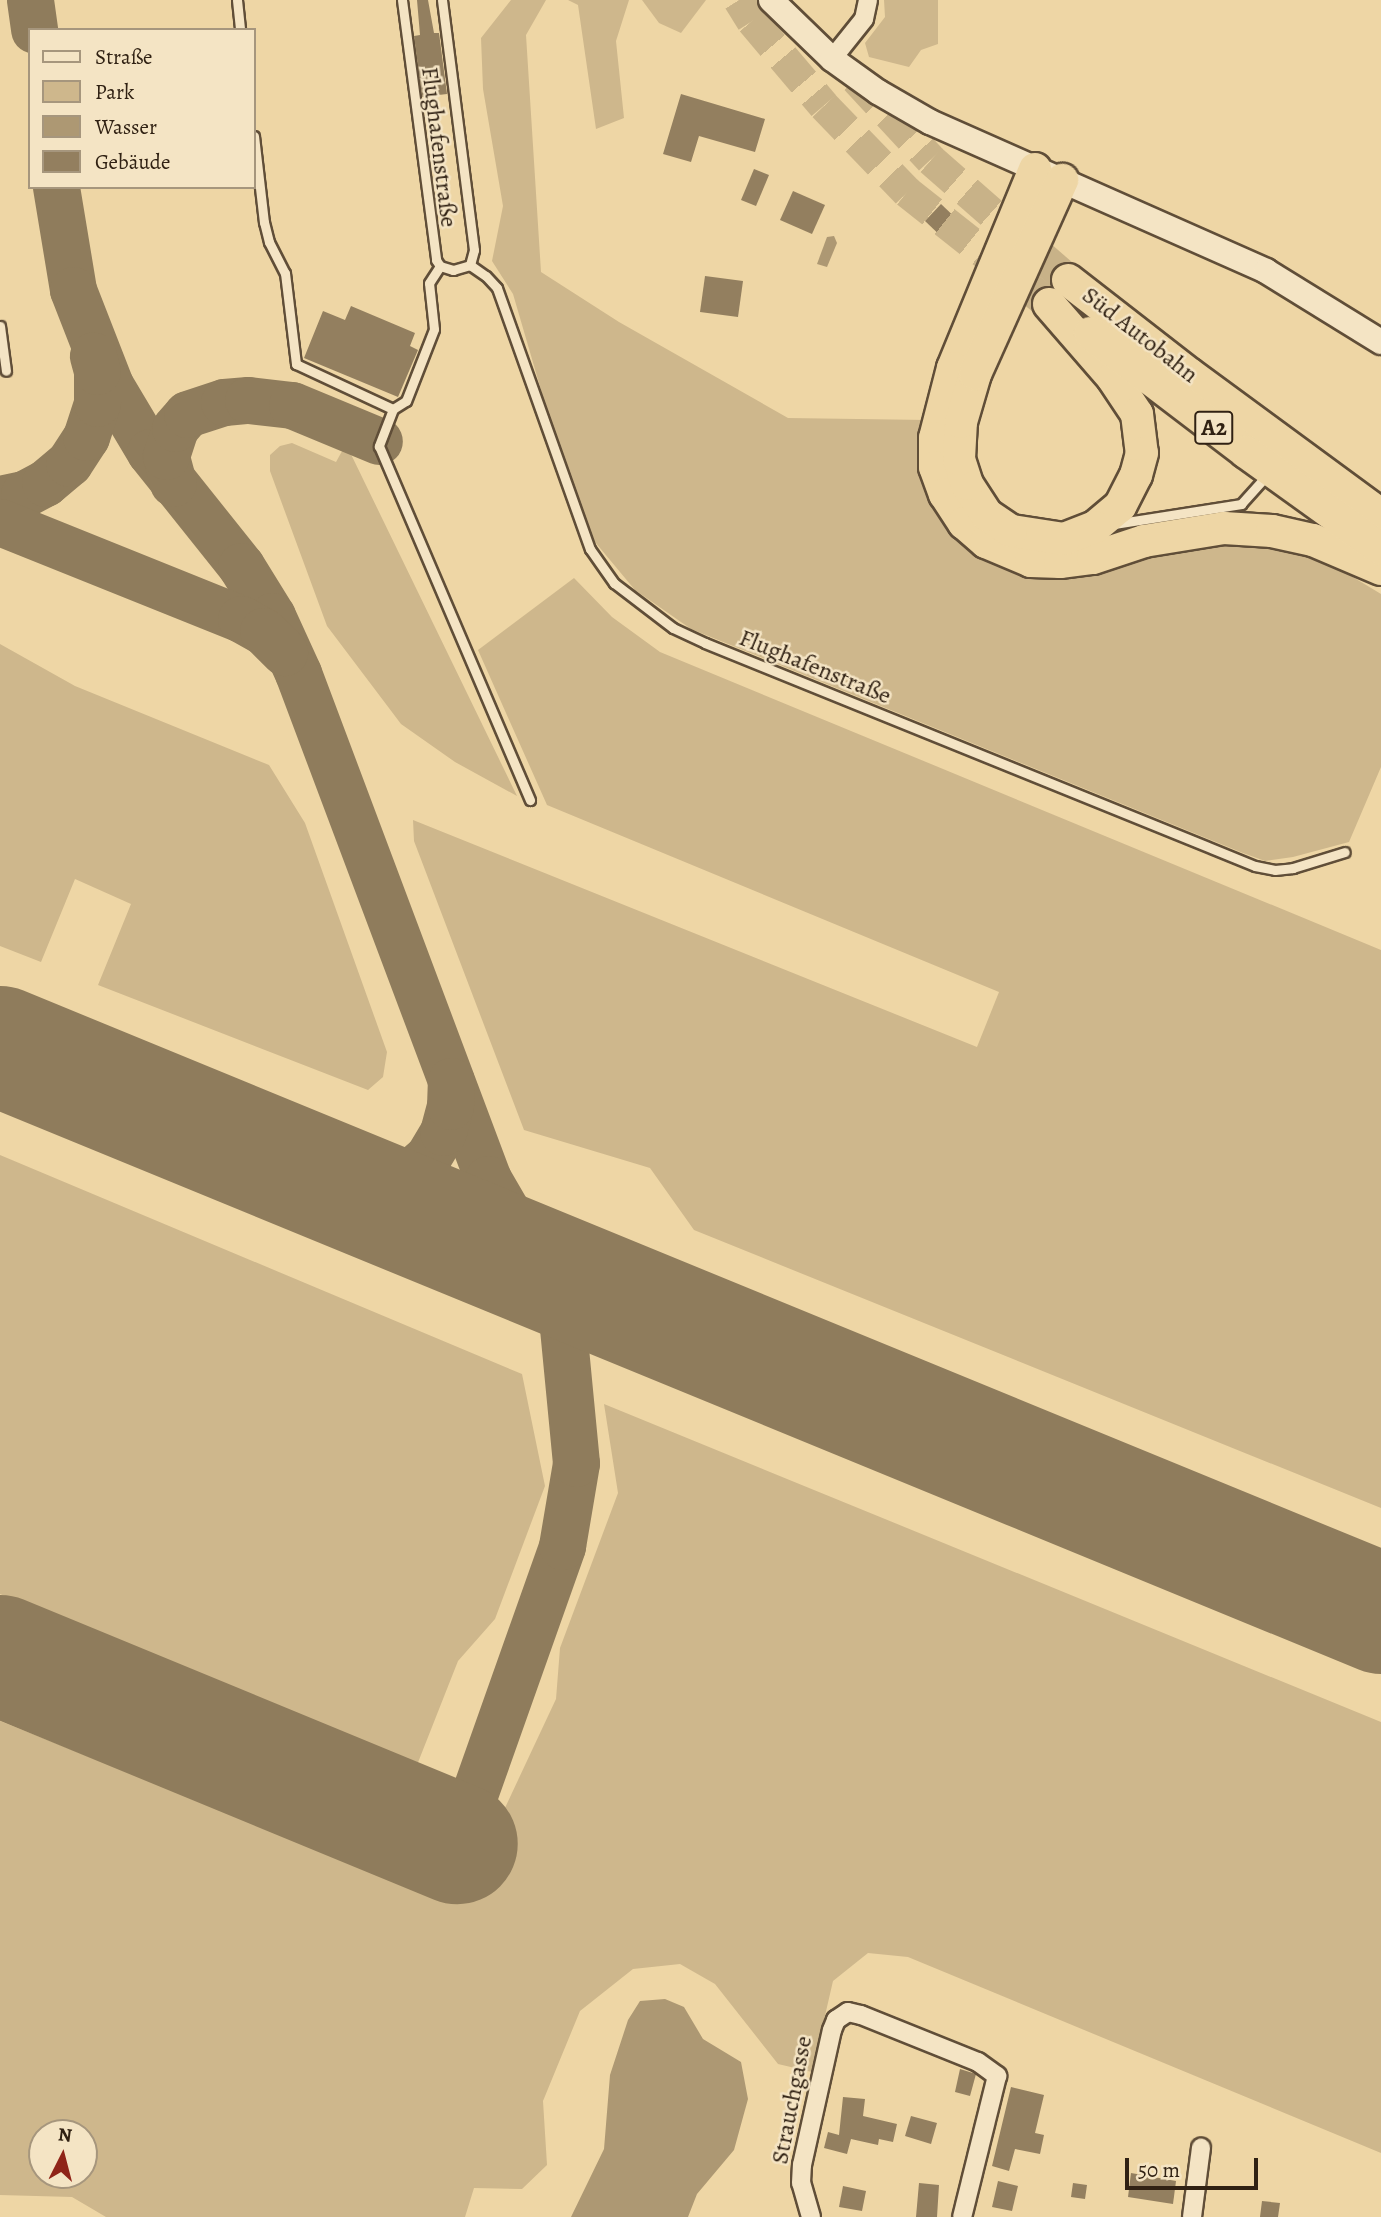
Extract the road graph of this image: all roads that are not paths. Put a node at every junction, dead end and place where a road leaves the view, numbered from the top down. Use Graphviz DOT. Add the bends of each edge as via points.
graph roads {
  1 [pos="236,0"];
  2 [pos="402,0"];
  3 [pos="442,0"];
  4 [pos="772,0"];
  5 [pos="868,0"];
  6 [pos="240,28"];
  7 [pos="832,59"];
  8 [pos="256,153"];
  9 [pos="1049,174"];
  10 [pos="470,265"];
  11 [pos="440,266"];
  12 [pos="1059,292"];
  13 [pos="0,326"];
  14 [pos="1381,342"];
  15 [pos="6,371"];
  16 [pos="393,409"];
  17 [pos="1271,470"];
  18 [pos="1381,515"];
  19 [pos="1095,527"];
  20 [pos="1381,549"];
  21 [pos="1381,569"];
  22 [pos="530,800"];
  23 [pos="1345,852"];
  24 [pos="1201,2148"];
  25 [pos="811,2217"];
  26 [pos="962,2217"];
  27 [pos="1192,2217"];
  1 -- 6 [label="lane"];
  2 -- 11 [label="lane, Flughafenstraße" via="434,252"];
  3 -- 10 [label="lane, Flughafenstraße" via="474,250"];
  4 -- 7 [label="main road"];
  5 -- 7 [label="street" via="864,19"];
  7 -- 9 [label="main road" via="930,122"];
  8 -- 16 [label="lane" via="264,222 285,273 296,364"];
  9 -- 14 [label="main road" via="1266,271"];
  9 -- 19 [label="highway" via="975,374 961,422 959,459 967,484 986,515 1011,531 1064,539"];
  9 -- 21 [label="highway" via="954,368 935,438 935,467 944,494 964,523 986,542 1031,561 1093,558 1144,541 1224,528 1313,540"];
  10 -- 11 [label="lane" via="453,270"];
  10 -- 23 [label="lane, Flughafenstraße" via="497,288 590,549 614,583 664,622 705,643 1255,866 1293,868"];
  11 -- 16 [label="lane" via="429,283 434,329 406,401"];
  12 -- 17 [label="highway, Süd Autobahn / A2"];
  12 -- 18 [label="highway, Süd Autobahn / A2" via="1199,382"];
  12 -- 19 [label="highway" via="1137,414 1142,453 1136,475 1120,506"];
  13 -- 15 [label="lane"];
  16 -- 22 [label="lane" via="379,446"];
  17 -- 19 [label="lane" via="1241,504"];
  17 -- 20 [label="highway, Süd Autobahn / A2"];
  24 -- 27 [label="street"];
  25 -- 26 [label="street, Strauchgasse" via="801,2183 802,2165 836,2020 849,2012 978,2062 997,2076"];
}
